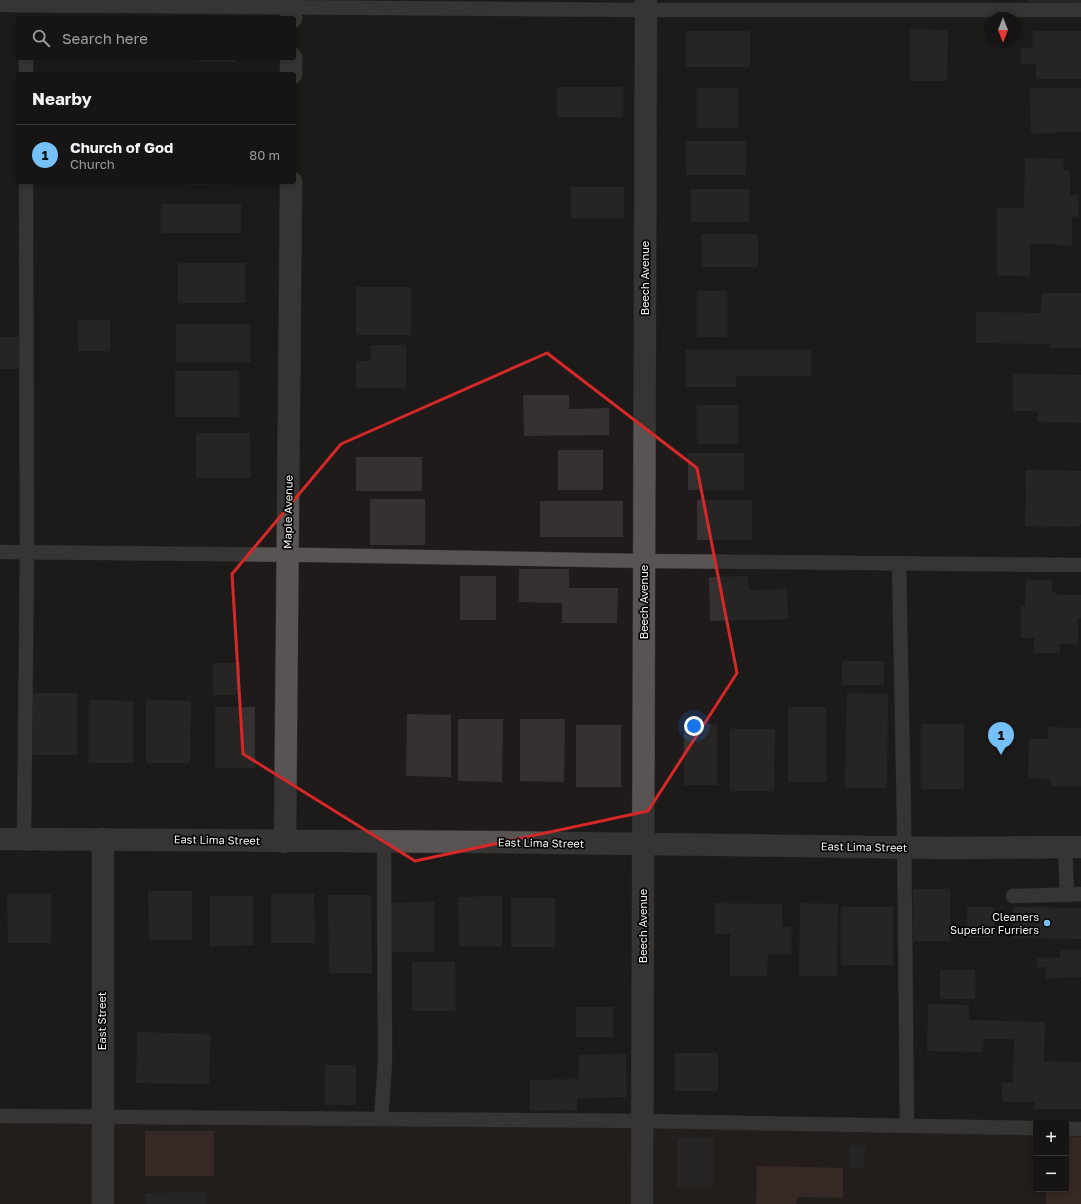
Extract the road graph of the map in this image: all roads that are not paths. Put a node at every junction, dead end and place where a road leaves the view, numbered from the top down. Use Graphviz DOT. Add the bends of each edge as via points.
graph roads {
  1 [pos="0,5"];
  2 [pos="646,5"];
  3 [pos="907,5"];
  4 [pos="26,8"];
  5 [pos="291,8"];
  6 [pos="1081,10"];
  7 [pos="26,60"];
  8 [pos="291,60"];
  9 [pos="26,72"];
  10 [pos="291,72"];
  11 [pos="26,184"];
  12 [pos="291,184"];
  13 [pos="0,552"];
  14 [pos="27,553"];
  15 [pos="288,555"];
  16 [pos="644,561"];
  17 [pos="899,563"];
  18 [pos="1081,565"];
  19 [pos="0,839"];
  20 [pos="24,839"];
  21 [pos="103,839"];
  22 [pos="285,842"];
  23 [pos="384,842"];
  24 [pos="643,844"];
  25 [pos="903,847"];
  26 [pos="1073,847"];
  27 [pos="1074,895"];
  28 [pos="1013,896"];
  29 [pos="0,1116"];
  30 [pos="103,1117"];
  31 [pos="380,1119"];
  32 [pos="642,1121"];
  33 [pos="907,1126"];
  34 [pos="1033,1128"];
  35 [pos="1069,1129"];
  36 [pos="1081,1129"];
  37 [pos="103,1204"];
  38 [pos="642,1204"];
  1 -- 4 [label="lane"];
  2 -- 3 [label="lane"];
  2 -- 5 [label="lane"];
  2 -- 16 [label="street, Beech Avenue"];
  3 -- 6 [label="lane"];
  4 -- 5 [label="lane"];
  7 -- 9 [label="lane"];
  8 -- 10 [label="street"];
  11 -- 14 [label="lane"];
  12 -- 15 [label="street, Maple Avenue"];
  13 -- 14 [label="lane"];
  14 -- 15 [label="lane"];
  14 -- 20 [label="lane"];
  15 -- 16 [label="lane"];
  15 -- 22 [label="street, Maple Avenue"];
  16 -- 17 [label="lane"];
  16 -- 24 [label="street, Beech Avenue"];
  17 -- 18 [label="lane"];
  17 -- 25 [label="lane"];
  19 -- 20 [label="street, East Lima Street"];
  20 -- 21 [label="street, East Lima Street"];
  21 -- 22 [label="street, East Lima Street"];
  21 -- 30 [label="street, East Street"];
  22 -- 23 [label="street, East Lima Street"];
  23 -- 24 [label="street, East Lima Street"];
  23 -- 31 [label="lane" via="385,1063"];
  24 -- 25 [label="street, East Lima Street"];
  24 -- 32 [label="street, Beech Avenue"];
  25 -- 26 [label="street, East Lima Street"];
  25 -- 33 [label="lane"];
  26 -- 27 [label="lane"];
  27 -- 28 [label="lane"];
  29 -- 30 [label="lane"];
  30 -- 31 [label="lane"];
  30 -- 37 [label="street, East Street"];
  31 -- 32 [label="lane"];
  32 -- 33 [label="lane"];
  32 -- 38 [label="street, Beech Avenue"];
  33 -- 34 [label="lane"];
  35 -- 36 [label="lane"];
}
